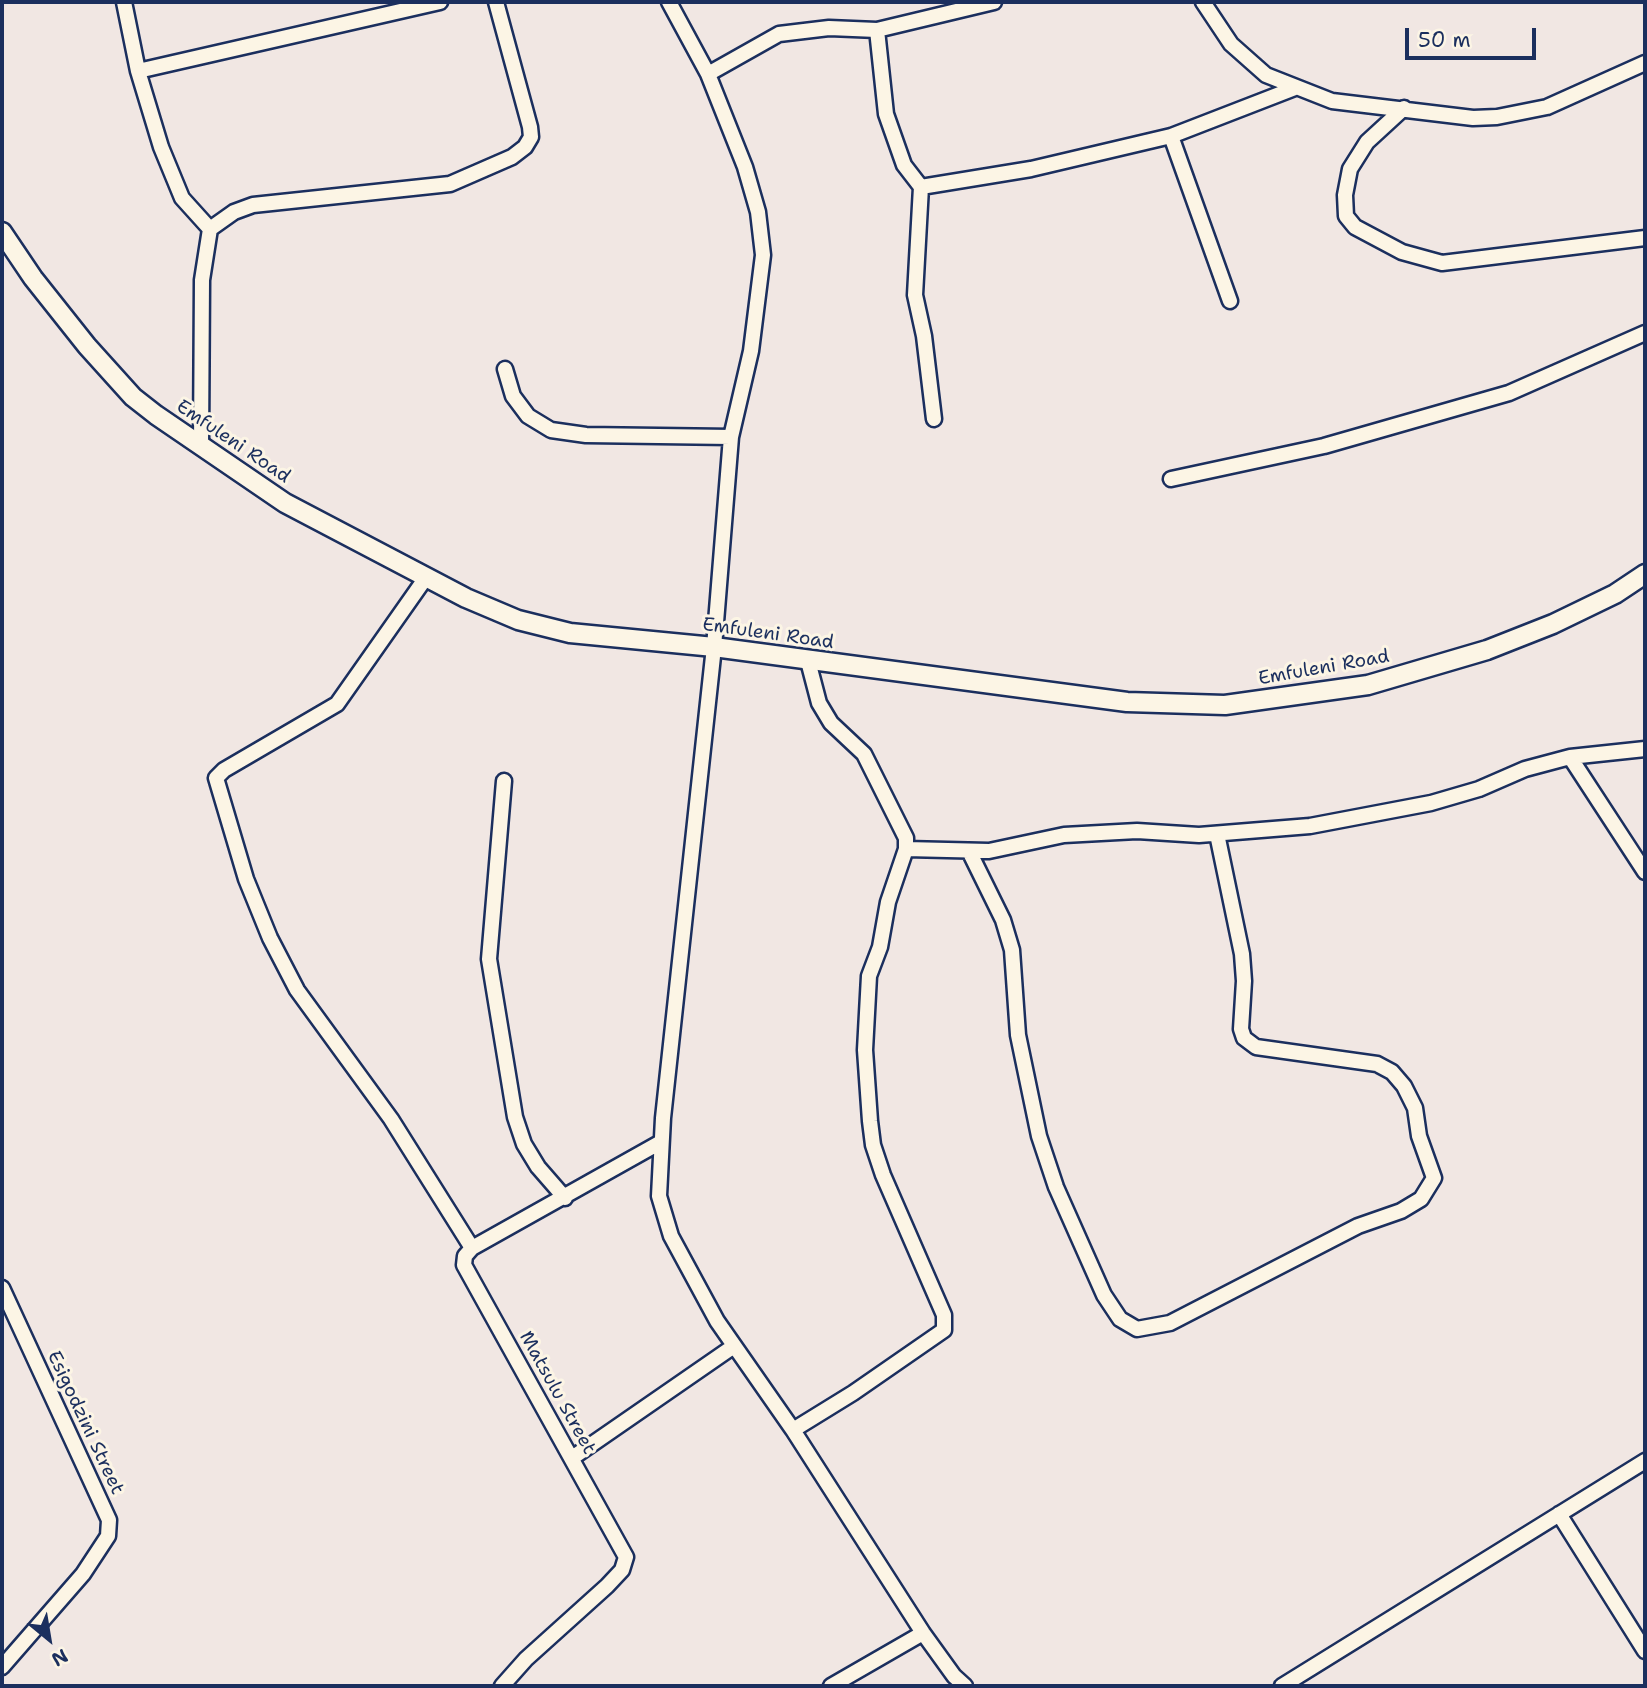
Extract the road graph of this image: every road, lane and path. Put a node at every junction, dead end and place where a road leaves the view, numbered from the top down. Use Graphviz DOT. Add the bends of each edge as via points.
graph roads {
  1 [pos="124,2"];
  2 [pos="440,2"];
  3 [pos="496,2"];
  4 [pos="669,2"];
  5 [pos="994,2"];
  6 [pos="1203,2"];
  7 [pos="877,30"];
  8 [pos="1645,63"];
  9 [pos="138,71"];
  10 [pos="708,74"];
  11 [pos="1295,88"];
  12 [pos="1404,108"];
  13 [pos="1171,136"];
  14 [pos="921,187"];
  15 [pos="210,229"];
  16 [pos="2,232"];
  17 [pos="1645,238"];
  18 [pos="1230,301"];
  19 [pos="1645,332"];
  20 [pos="505,369"];
  21 [pos="934,419"];
  22 [pos="731,437"];
  23 [pos="201,446"];
  24 [pos="1171,479"];
  25 [pos="1645,574"];
  26 [pos="427,576"];
  27 [pos="714,647"];
  28 [pos="808,661"];
  29 [pos="1645,749"];
  30 [pos="1570,757"];
  31 [pos="505,781"];
  32 [pos="1217,834"];
  33 [pos="906,849"];
  34 [pos="969,851"];
  35 [pos="1645,872"];
  36 [pos="661,1142"];
  37 [pos="565,1198"];
  38 [pos="472,1248"];
  39 [pos="4,1297"];
  40 [pos="734,1346"];
  41 [pos="793,1430"];
  42 [pos="572,1458"];
  43 [pos="1645,1461"];
  44 [pos="1559,1514"];
  45 [pos="923,1633"];
  46 [pos="1645,1651"];
  47 [pos="2,1667"];
  48 [pos="502,1686"];
  49 [pos="831,1686"];
  50 [pos="965,1686"];
  51 [pos="1282,1686"];
  1 -- 9 [label="street"];
  2 -- 9 [label="street"];
  3 -- 15 [label="street" via="530,127 526,147 450,184 253,205"];
  4 -- 10 [label="street"];
  5 -- 7 [label="street"];
  6 -- 11 [label="street" via="1231,44 1266,75"];
  7 -- 10 [label="street" via="779,33"];
  7 -- 14 [label="street" via="886,114 904,165"];
  8 -- 12 [label="street" via="1547,107 1519,114 1473,118"];
  9 -- 15 [label="street" via="182,198"];
  10 -- 22 [label="street" via="745,167 758,212 763,255 751,351"];
  11 -- 12 [label="street" via="1332,101"];
  11 -- 13 [label="street"];
  12 -- 17 [label="street" via="1367,142 1350,169 1346,216 1355,227 1402,252 1442,262"];
  13 -- 14 [label="street" via="1031,169"];
  13 -- 18 [label="street"];
  14 -- 21 [label="street" via="915,295"];
  15 -- 23 [label="street" via="202,280"];
  16 -- 23 [label="street, Emfuleni Road" via="33,278 114,377 133,397"];
  19 -- 24 [label="street" via="1509,393 1324,446"];
  20 -- 22 [label="street" via="513,396 528,416 551,430 586,435"];
  22 -- 27 [label="street"];
  23 -- 26 [label="street, Emfuleni Road" via="285,503"];
  25 -- 28 [label="street, Emfuleni Road" via="1553,624 1487,650 1368,685 1226,705 1127,702"];
  26 -- 27 [label="street, Emfuleni Road" via="518,620 570,633"];
  26 -- 38 [label="street" via="337,704 216,778 246,879 297,990 391,1119"];
  27 -- 28 [label="street, Emfuleni Road"];
  27 -- 36 [label="street"];
  28 -- 33 [label="street" via="820,703 831,723 864,754 897,814"];
  29 -- 30 [label="street"];
  30 -- 32 [label="street" via="1431,803 1310,826"];
  30 -- 35 [label="street"];
  31 -- 37 [label="street" via="489,958 515,1117 538,1167"];
  32 -- 34 [label="street" via="1137,831 1064,835"];
  32 -- 34 [label="street" via="1242,954 1244,1038 1256,1047 1377,1064 1392,1072 1415,1108 1434,1178 1421,1199 1401,1211 1358,1226 1170,1323 1137,1329 1120,1319 1104,1295 1056,1187 1039,1136 1018,1035 1012,950 1003,920"];
  33 -- 34 [label="street"];
  33 -- 41 [label="street" via="869,976 868,1097 873,1145 944,1315 944,1330"];
  36 -- 37 [label="street"];
  36 -- 40 [label="street" via="659,1196 665,1222"];
  37 -- 38 [label="street"];
  38 -- 42 [label="street, Matsulu Street" via="464,1265"];
  39 -- 47 [label="street, Esigodzini Street" via="109,1520 108,1536 83,1574"];
  40 -- 41 [label="street"];
  40 -- 42 [label="street"];
  41 -- 45 [label="street"];
  42 -- 48 [label="street, Matsulu Street" via="626,1557 622,1570 607,1586"];
  43 -- 44 [label="street"];
  44 -- 46 [label="street"];
  44 -- 51 [label="street"];
  45 -- 49 [label="street"];
  45 -- 50 [label="street"];
}
